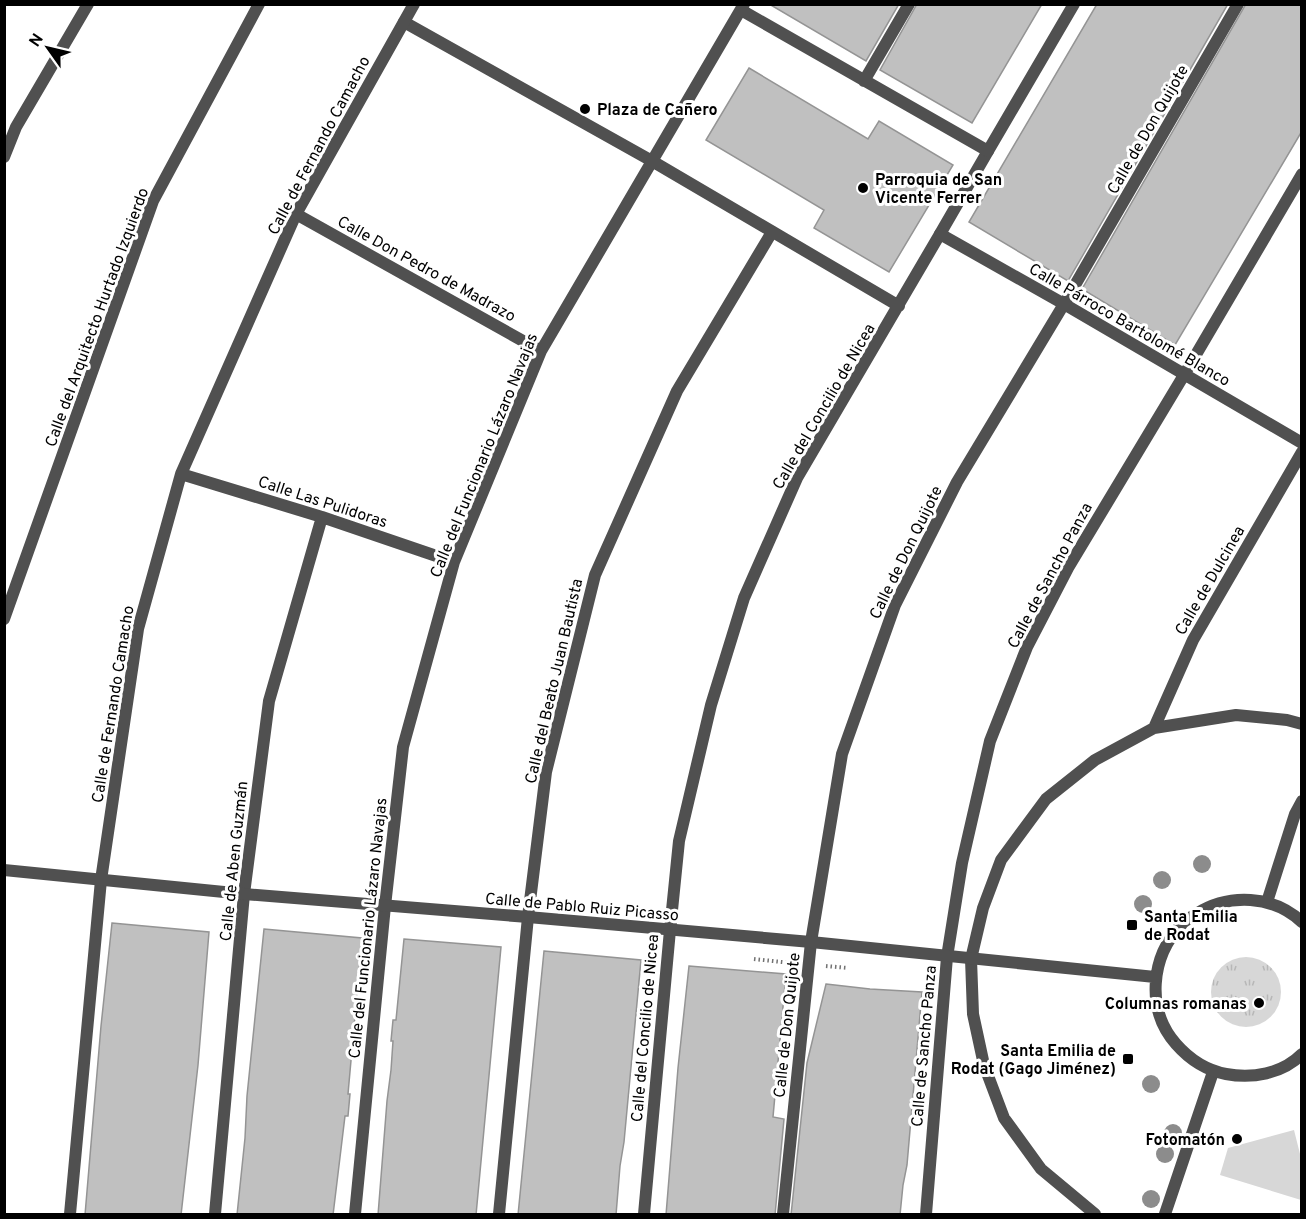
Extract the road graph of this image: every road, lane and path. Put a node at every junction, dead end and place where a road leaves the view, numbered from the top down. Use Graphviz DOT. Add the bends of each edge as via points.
graph roads {
  1 [pos="88,4"];
  2 [pos="259,4"];
  3 [pos="414,4"];
  4 [pos="909,4"];
  5 [pos="1074,4"];
  6 [pos="1238,4"];
  7 [pos="738,6"];
  8 [pos="404,22"];
  9 [pos="864,81"];
  10 [pos="988,150"];
  11 [pos="4,157"];
  12 [pos="652,161"];
  13 [pos="1302,174"];
  14 [pos="296,214"];
  15 [pos="772,232"];
  16 [pos="940,234"];
  17 [pos="1064,304"];
  18 [pos="899,306"];
  19 [pos="541,351"];
  20 [pos="1184,375"];
  21 [pos="1302,443"];
  22 [pos="1302,452"];
  23 [pos="181,474"];
  24 [pos="322,517"];
  25 [pos="454,562"];
  26 [pos="4,619"];
  27 [pos="1302,724"];
  28 [pos="1154,728"];
  29 [pos="1302,801"];
  30 [pos="4,870"];
  31 [pos="101,879"];
  32 [pos="244,894"];
  33 [pos="1267,902"];
  34 [pos="385,906"];
  35 [pos="528,917"];
  36 [pos="1302,922"];
  37 [pos="670,930"];
  38 [pos="811,942"];
  39 [pos="947,957"];
  40 [pos="971,959"];
  41 [pos="1155,977"];
  42 [pos="1302,1054"];
  43 [pos="1213,1072"];
  44 [pos="70,1215"];
  45 [pos="214,1215"];
  46 [pos="355,1215"];
  47 [pos="499,1215"];
  48 [pos="644,1215"];
  49 [pos="783,1215"];
  50 [pos="926,1215"];
  51 [pos="1095,1215"];
  52 [pos="1165,1215"];
  1 -- 11 [label="street" via="16,127"];
  2 -- 26 [label="street, Calle del Arquitecto Hurtado Izquierdo" via="153,201"];
  3 -- 8 [label="street, Calle de Fernando Camacho"];
  4 -- 9 [label="street"];
  5 -- 10 [label="street, Calle del Concilio de Nicea"];
  6 -- 17 [label="street, Calle de Don Quijote"];
  7 -- 9 [label="street"];
  7 -- 12 [label="street, Calle del Funcionario Lázaro Navajas"];
  8 -- 12 [label="street"];
  8 -- 14 [label="street, Calle de Fernando Camacho"];
  9 -- 10 [label="street"];
  10 -- 16 [label="street, Calle del Concilio de Nicea"];
  12 -- 15 [label="street"];
  12 -- 19 [label="street, Calle del Funcionario Lázaro Navajas"];
  13 -- 20 [label="street, Calle de Sancho Panza"];
  14 -- 19 [label="street, Calle Don Pedro de Madrazo"];
  14 -- 23 [label="street, Calle de Fernando Camacho"];
  15 -- 18 [label="street"];
  15 -- 35 [label="street, Calle del Beato Juan Bautista" via="677,391 595,575 546,772"];
  16 -- 17 [label="street, Calle Párroco Bartolomé Blanco"];
  16 -- 18 [label="street, Calle del Concilio de Nicea"];
  17 -- 20 [label="street, Calle Párroco Bartolomé Blanco"];
  17 -- 38 [label="street, Calle de Don Quijote" via="957,482 895,605 842,754"];
  18 -- 37 [label="street, Calle del Concilio de Nicea" via="797,478 744,598 711,705 679,841"];
  19 -- 25 [label="street, Calle del Funcionario Lázaro Navajas"];
  20 -- 21 [label="street, Calle Párroco Bartolomé Blanco"];
  20 -- 39 [label="street, Calle de Sancho Panza" via="1068,568 1027,647 990,741 962,863"];
  22 -- 28 [label="street, Calle de Dulcinea" via="1193,640"];
  23 -- 24 [label="street, Calle Las Pulidoras"];
  23 -- 31 [label="street, Calle de Fernando Camacho" via="138,629"];
  24 -- 25 [label="street, Calle Las Pulidoras"];
  24 -- 32 [label="street, Calle de Aben Guzmán" via="269,701"];
  25 -- 34 [label="street, Calle del Funcionario Lázaro Navajas" via="403,747"];
  27 -- 28 [label="street" via="1236,715"];
  28 -- 40 [label="street" via="1095,760 1046,799 1001,860 983,908"];
  29 -- 33 [label="street"];
  30 -- 31 [label="street, Calle de Pablo Ruiz Picasso"];
  31 -- 32 [label="street, Calle de Pablo Ruiz Picasso"];
  31 -- 44 [label="street, Calle de Fernando Camacho"];
  32 -- 34 [label="street, Calle de Pablo Ruiz Picasso"];
  32 -- 45 [label="street, Calle de Aben Guzmán"];
  33 -- 36 [label="street"];
  33 -- 41 [label="street" via="1237,899 1208,907 1182,923 1164,948"];
  34 -- 35 [label="street, Calle de Pablo Ruiz Picasso"];
  34 -- 46 [label="street, Calle del Funcionario Lázaro Navajas"];
  35 -- 37 [label="street, Calle de Pablo Ruiz Picasso"];
  35 -- 47 [label="street, Calle del Beato Juan Bautista"];
  37 -- 38 [label="street, Calle de Pablo Ruiz Picasso"];
  37 -- 48 [label="street, Calle del Concilio de Nicea"];
  38 -- 39 [label="street, Calle de Pablo Ruiz Picasso"];
  38 -- 49 [label="street, Calle de Don Quijote"];
  39 -- 40 [label="street, Calle de Pablo Ruiz Picasso"];
  39 -- 50 [label="street, Calle de Sancho Panza"];
  40 -- 41 [label="street, Calle de Pablo Ruiz Picasso"];
  40 -- 51 [label="street" via="974,1014 984,1065 1004,1118 1041,1169"];
  41 -- 43 [label="street" via="1157,1007 1168,1035 1187,1057"];
  42 -- 43 [label="street" via="1270,1073 1242,1077"];
  43 -- 52 [label="street"];
}
